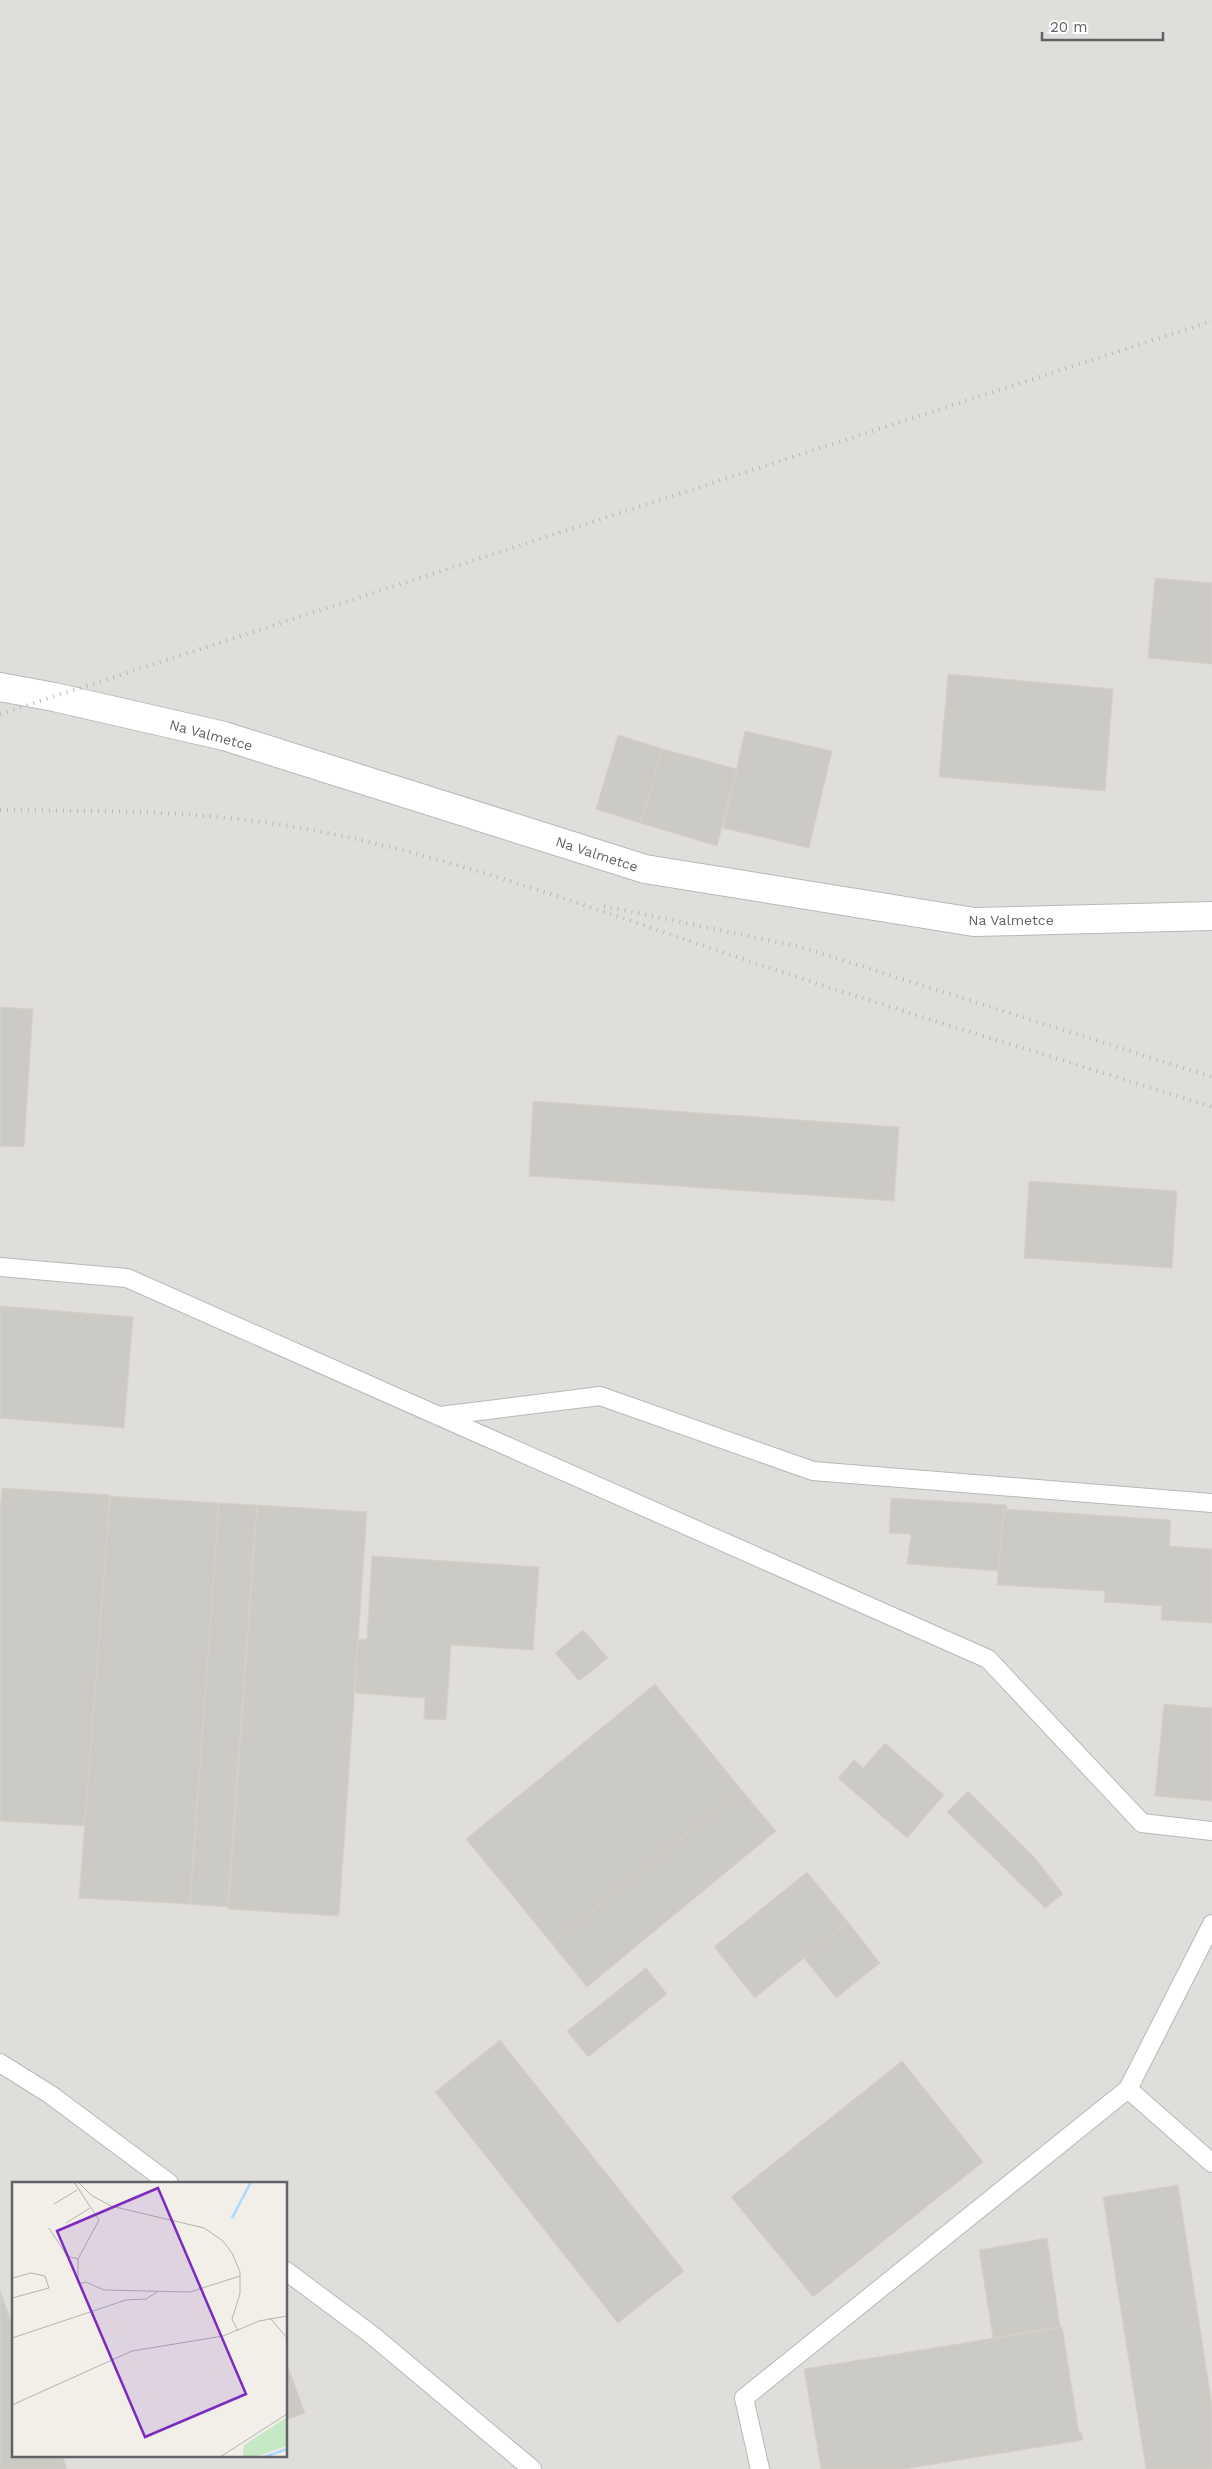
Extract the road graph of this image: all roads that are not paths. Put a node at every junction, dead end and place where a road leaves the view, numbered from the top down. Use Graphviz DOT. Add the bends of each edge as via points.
graph roads {
  1 [pos="0,687"];
  2 [pos="1212,916"];
  3 [pos="0,1267"];
  4 [pos="438,1416"];
  5 [pos="1212,1503"];
  6 [pos="1212,1831"];
  7 [pos="1212,1924"];
  8 [pos="0,2064"];
  9 [pos="1128,2089"];
  10 [pos="1212,2163"];
  11 [pos="168,2182"];
  12 [pos="288,2272"];
  13 [pos="532,2469"];
  14 [pos="760,2469"];
  1 -- 2 [label="street, Na Valmetce" via="224,736 645,869 974,922"];
  3 -- 4 [label="lane" via="127,1278"];
  4 -- 5 [label="lane" via="600,1396 813,1472"];
  4 -- 6 [label="lane" via="988,1659 1142,1823"];
  7 -- 9 [label="lane"];
  8 -- 11 [label="lane" via="51,2095"];
  9 -- 10 [label="lane"];
  9 -- 14 [label="lane" via="744,2398"];
  12 -- 13 [label="lane" via="372,2335"];
}
